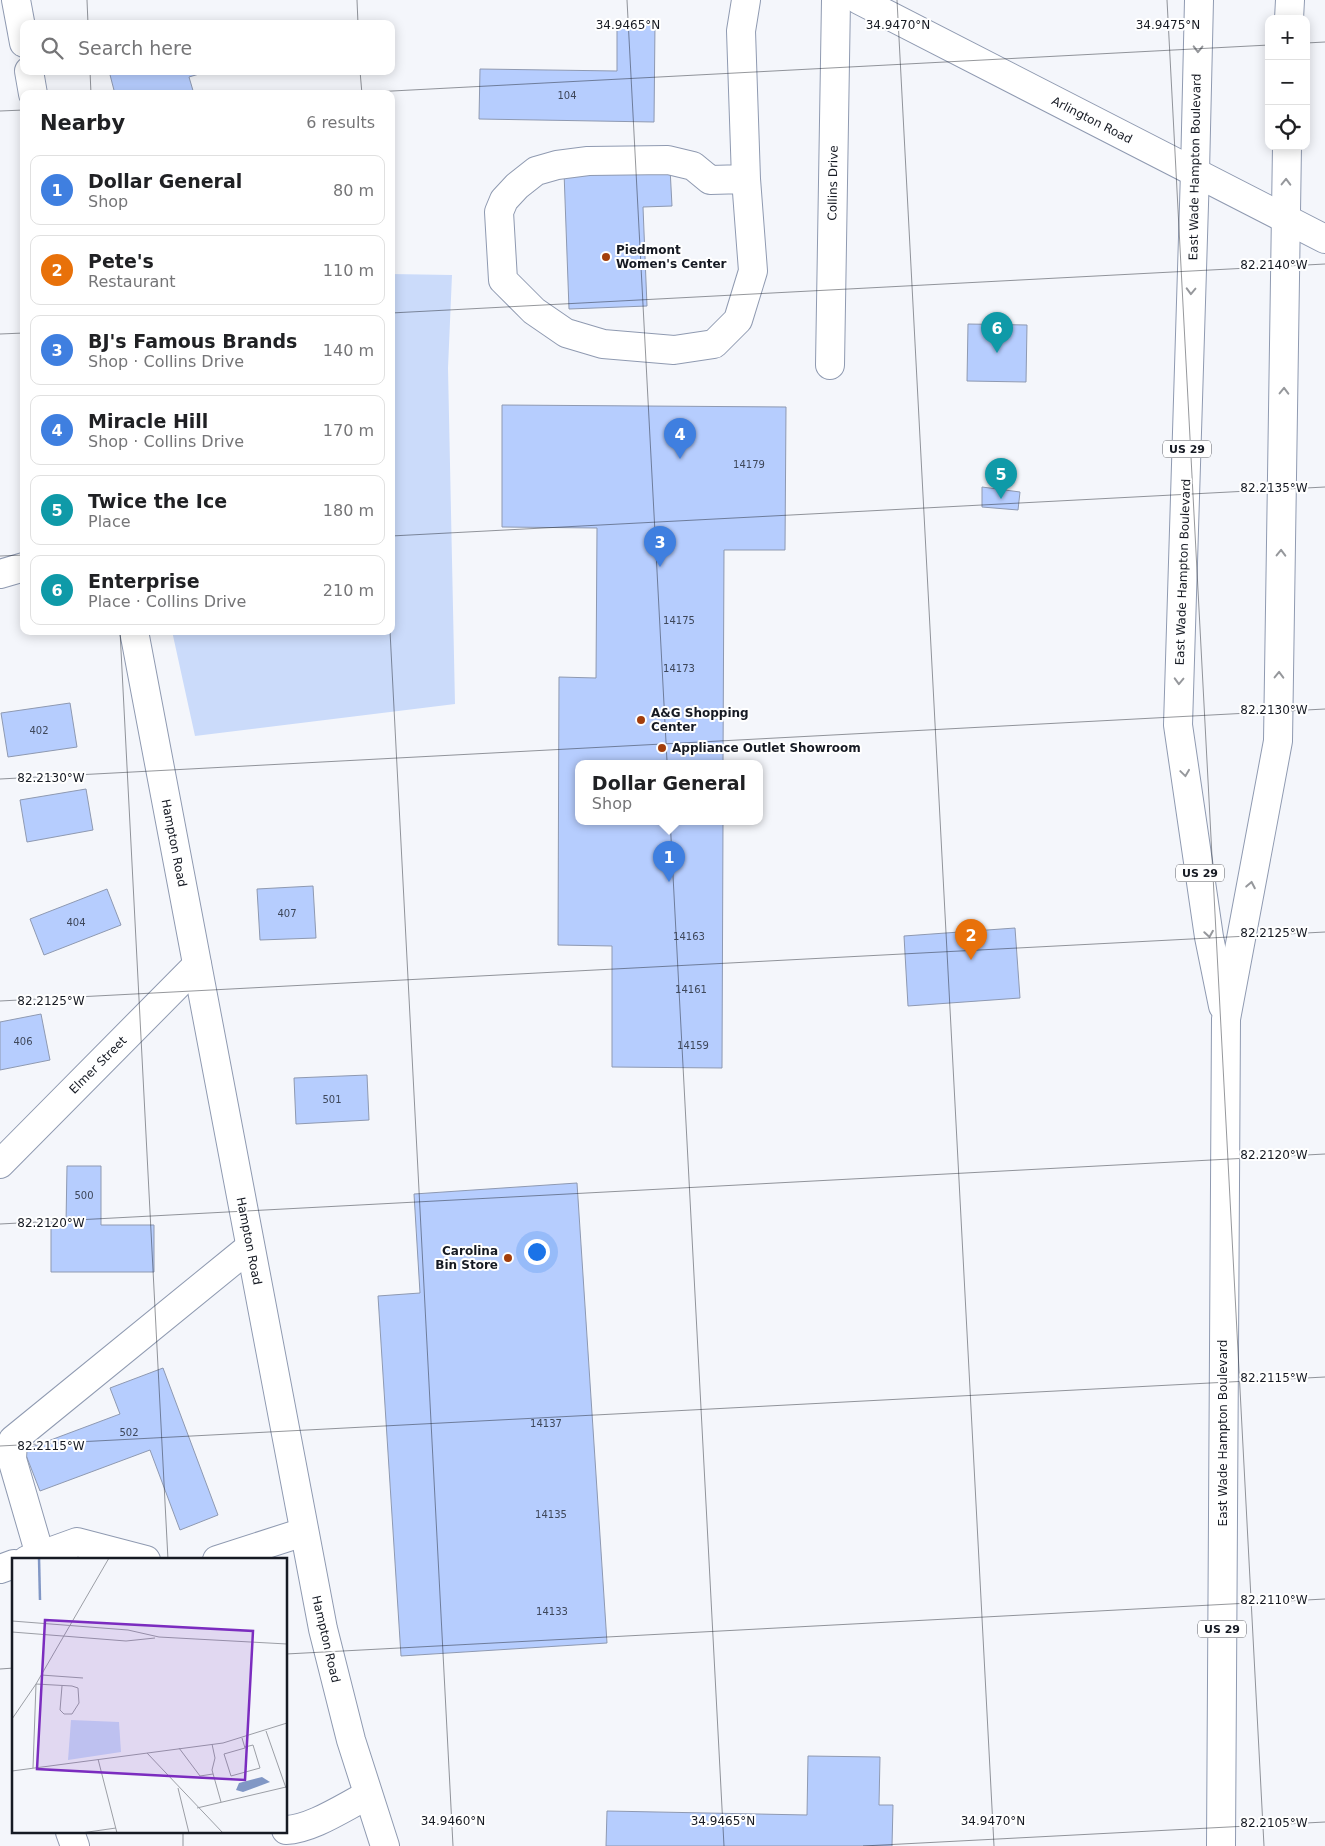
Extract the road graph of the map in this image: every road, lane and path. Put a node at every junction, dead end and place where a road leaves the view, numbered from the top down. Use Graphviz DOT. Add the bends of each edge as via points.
graph roads {
  1 [pos="16,0"];
  2 [pos="746,0"];
  3 [pos="836,0"];
  4 [pos="859,0"];
  5 [pos="1199,0"];
  6 [pos="1290,0"];
  7 [pos="1290,15"];
  8 [pos="20,21"];
  9 [pos="30,75"];
  10 [pos="32,90"];
  11 [pos="1287,150"];
  12 [pos="1195,172"];
  13 [pos="746,180"];
  14 [pos="1285,218"];
  15 [pos="1325,239"];
  16 [pos="830,365"];
  17 [pos="20,568"];
  18 [pos="0,574"];
  19 [pos="135,635"];
  20 [pos="196,965"];
  21 [pos="1226,1019"];
  22 [pos="0,1164"];
  23 [pos="250,1247"];
  24 [pos="304,1532"];
  25 [pos="34,1557"];
  26 [pos="138,1558"];
  27 [pos="223,1558"];
  28 [pos="12,1565"];
  29 [pos="0,1569"];
  30 [pos="368,1795"];
  31 [pos="71,1834"];
  32 [pos="293,1835"];
  33 [pos="75,1846"];
  34 [pos="385,1846"];
  35 [pos="1220,1846"];
  1 -- 8 [label="main road"];
  2 -- 13 [label="main road" via="741,31"];
  3 -- 16 [label="main road, Collins Drive"];
  4 -- 12 [label="main road, Arlington Road"];
  5 -- 12 [label="main road, East Wade Hampton Boulevard / US 29, one-way"];
  6 -- 7 [label="main road"];
  9 -- 10 [label="main road"];
  14 -- 11 [label="main road, East Wade Hampton Boulevard / US 29, one-way"];
  12 -- 14 [label="main road, Arlington Road"];
  12 -- 21 [label="main road, East Wade Hampton Boulevard / US 29, one-way" via="1178,725 1210,937"];
  13 -- 13 [label="main road" via="753,271 738,320 714,344 674,350 603,344 566,334 534,311 503,280 499,212 504,200 536,171 588,161 668,160 693,166 710,180"];
  14 -- 15 [label="main road, Arlington Road"];
  21 -- 14 [label="main road, East Wade Hampton Boulevard / US 29, one-way" via="1278,741"];
  17 -- 18 [label="main road"];
  19 -- 20 [label="main road, Hampton Road"];
  20 -- 22 [label="main road, Elmer Street"];
  20 -- 23 [label="main road, Hampton Road"];
  21 -- 35 [label="main road, East Wade Hampton Boulevard / US 29"];
  23 -- 24 [label="main road, Hampton Road"];
  23 -- 25 [label="main road" via="13,1440 12,1459"];
  24 -- 27 [label="main road"];
  24 -- 30 [label="main road, Hampton Road" via="323,1629"];
  25 -- 26 [label="main road" via="77,1542"];
  28 -- 29 [label="main road"];
  30 -- 32 [label="main road"];
  30 -- 34 [label="main road, Hampton Road"];
  31 -- 33 [label="main road"];
}
